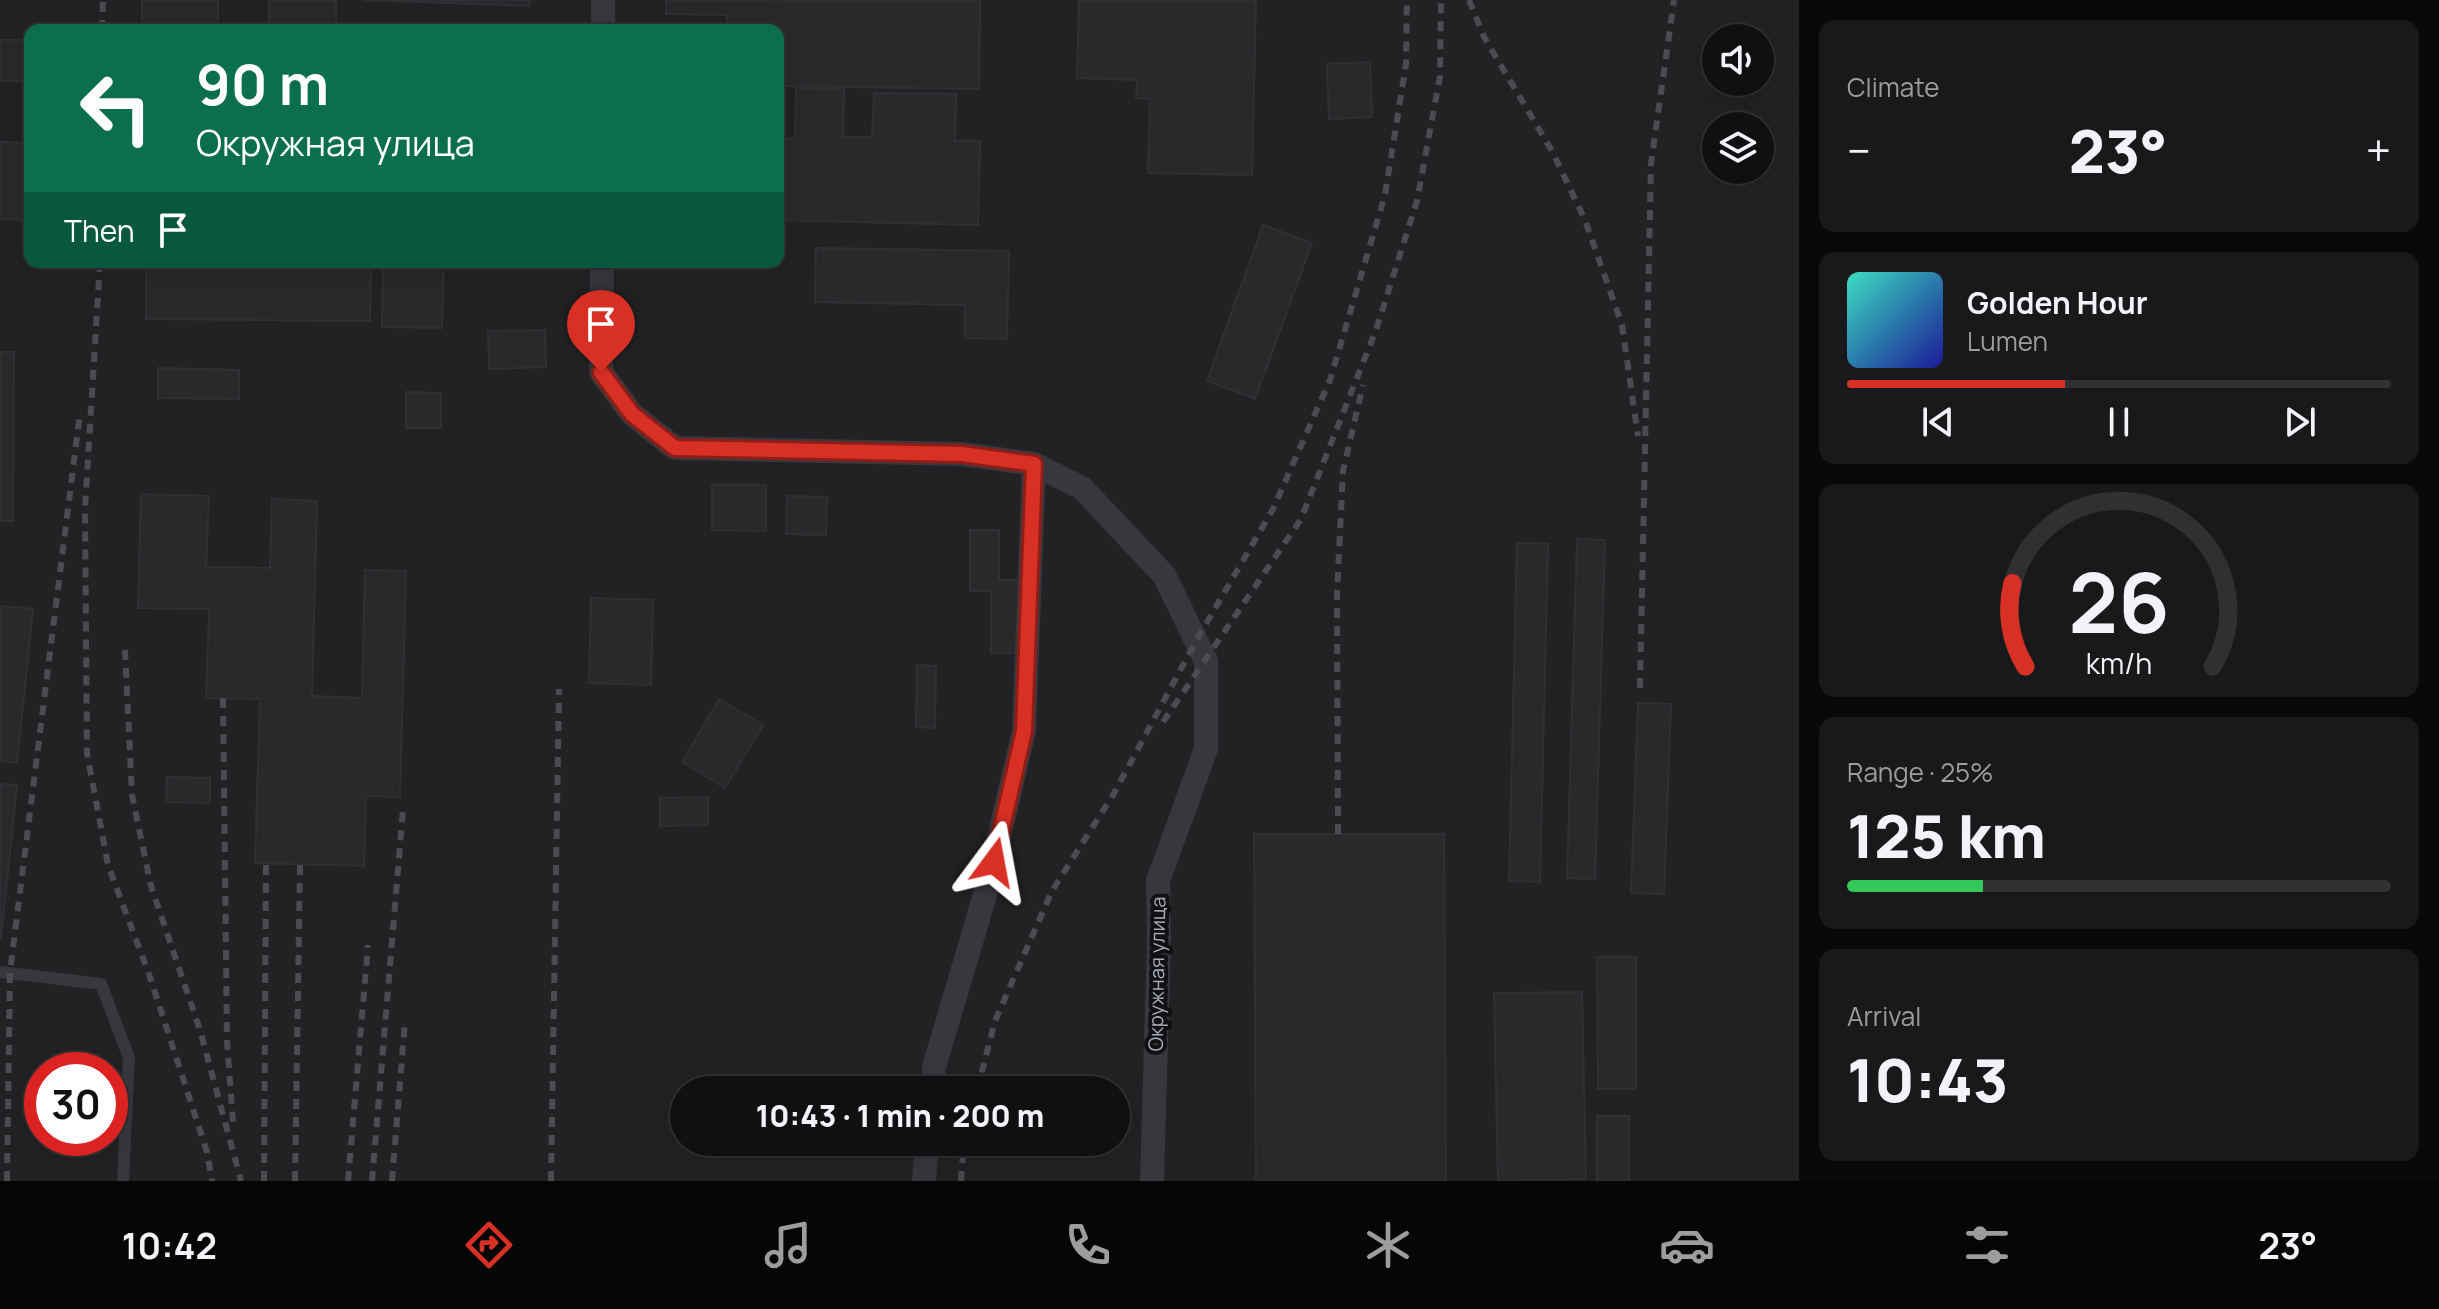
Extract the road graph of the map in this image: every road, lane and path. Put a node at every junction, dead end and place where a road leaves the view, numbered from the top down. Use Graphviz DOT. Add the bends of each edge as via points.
graph roads {
  1 [pos="603,0"];
  2 [pos="603,24"];
  3 [pos="602,268"];
  4 [pos="1034,464"];
  5 [pos="0,972"];
  6 [pos="933,1076"];
  7 [pos="926,1156"];
  8 [pos="123,1181"];
  9 [pos="924,1181"];
  10 [pos="1152,1181"];
  1 -- 2 [label="street"];
  3 -- 4 [label="street, Окружная улица" via="601,372 632,414 675,448 962,454"];
  4 -- 6 [label="street" via="1024,731 987,888"];
  4 -- 10 [label="street, Окружная улица" via="1082,488 1164,575 1206,661 1206,749 1158,881"];
  5 -- 8 [label="lane" via="101,984 129,1058"];
  7 -- 9 [label="street"];
}
